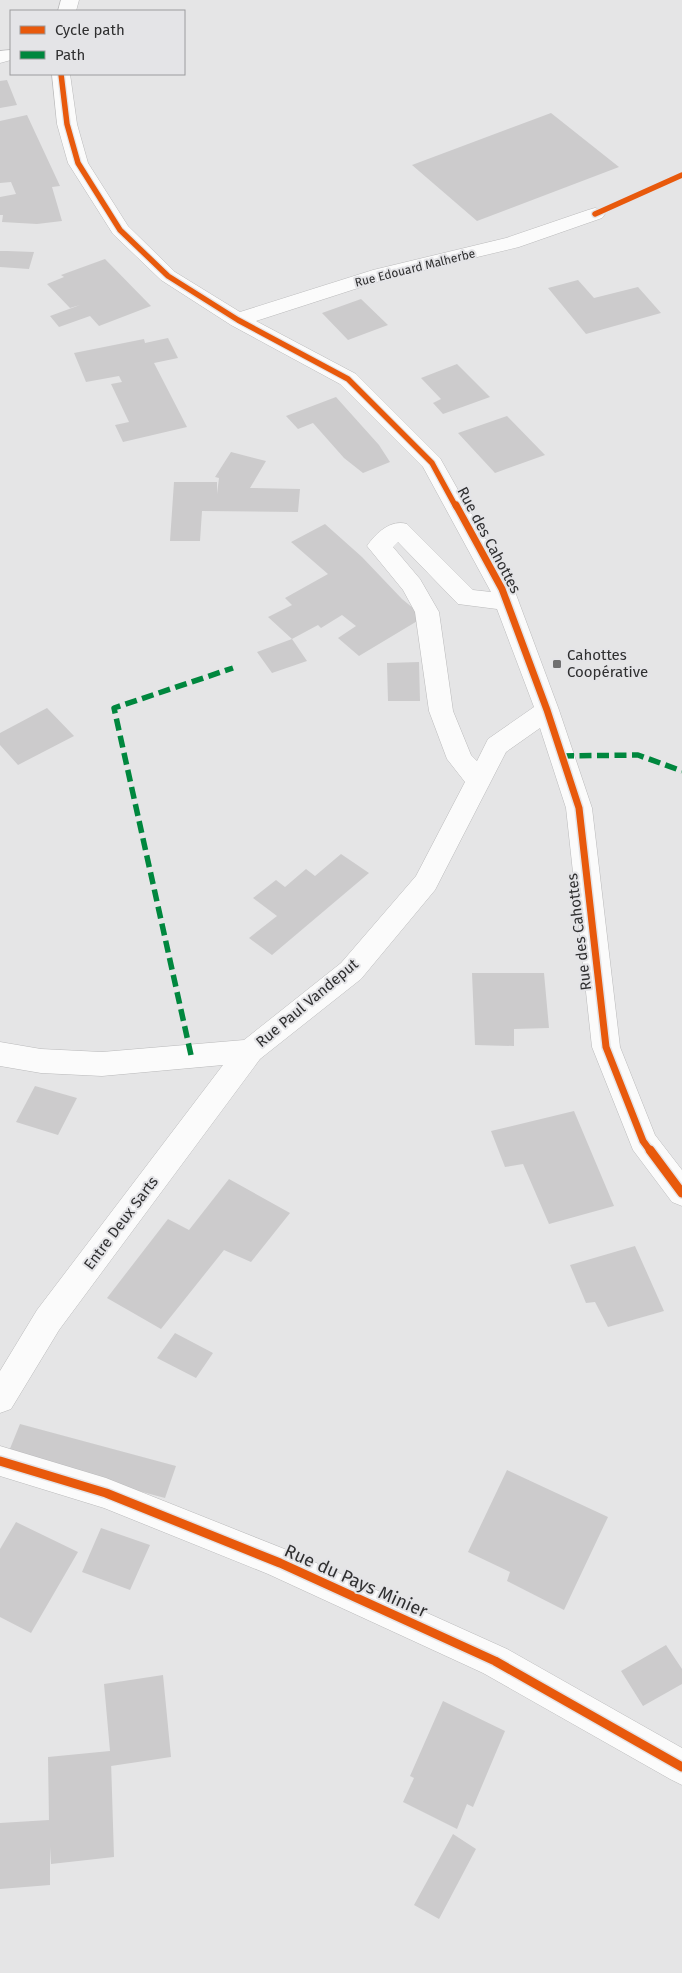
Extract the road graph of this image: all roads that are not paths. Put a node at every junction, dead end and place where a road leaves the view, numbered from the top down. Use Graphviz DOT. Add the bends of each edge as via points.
graph roads {
  1 [pos="60,75"];
  2 [pos="589,211"];
  3 [pos="238,320"];
  4 [pos="506,600"];
  5 [pos="547,710"];
  6 [pos="479,781"];
  7 [pos="250,1051"];
  8 [pos="0,1054"];
  9 [pos="682,1193"];
  10 [pos="0,1399"];
  11 [pos="0,1461"];
  12 [pos="682,1767"];
  1 -- 3 [label="street, Rue des Cahottes" via="67,124 78,163 120,230 168,276"];
  2 -- 3 [label="street, Rue Edouard Malherbe" via="512,244 380,274"];
  3 -- 4 [label="street, Rue des Cahottes" via="348,379 432,463"];
  4 -- 5 [label="street, Rue des Cahottes"];
  4 -- 6 [label="street, Rue des Cahottes" via="466,598 399,529 379,546 412,586 427,612 441,711 460,759"];
  5 -- 6 [label="street, Rue Paul Vandeput" via="497,746"];
  5 -- 9 [label="street, Rue des Cahottes" via="579,808 606,1047 643,1141"];
  6 -- 7 [label="street, Rue Paul Vandeput" via="426,883 351,971"];
  7 -- 8 [label="street, Rue Paul Vandeput" via="102,1064 41,1061"];
  7 -- 10 [label="street, Entre Deux Sarts" via="48,1320"];
  11 -- 12 [label="street, Rue du Pays Minier" via="106,1493 280,1562 495,1661"];
}
